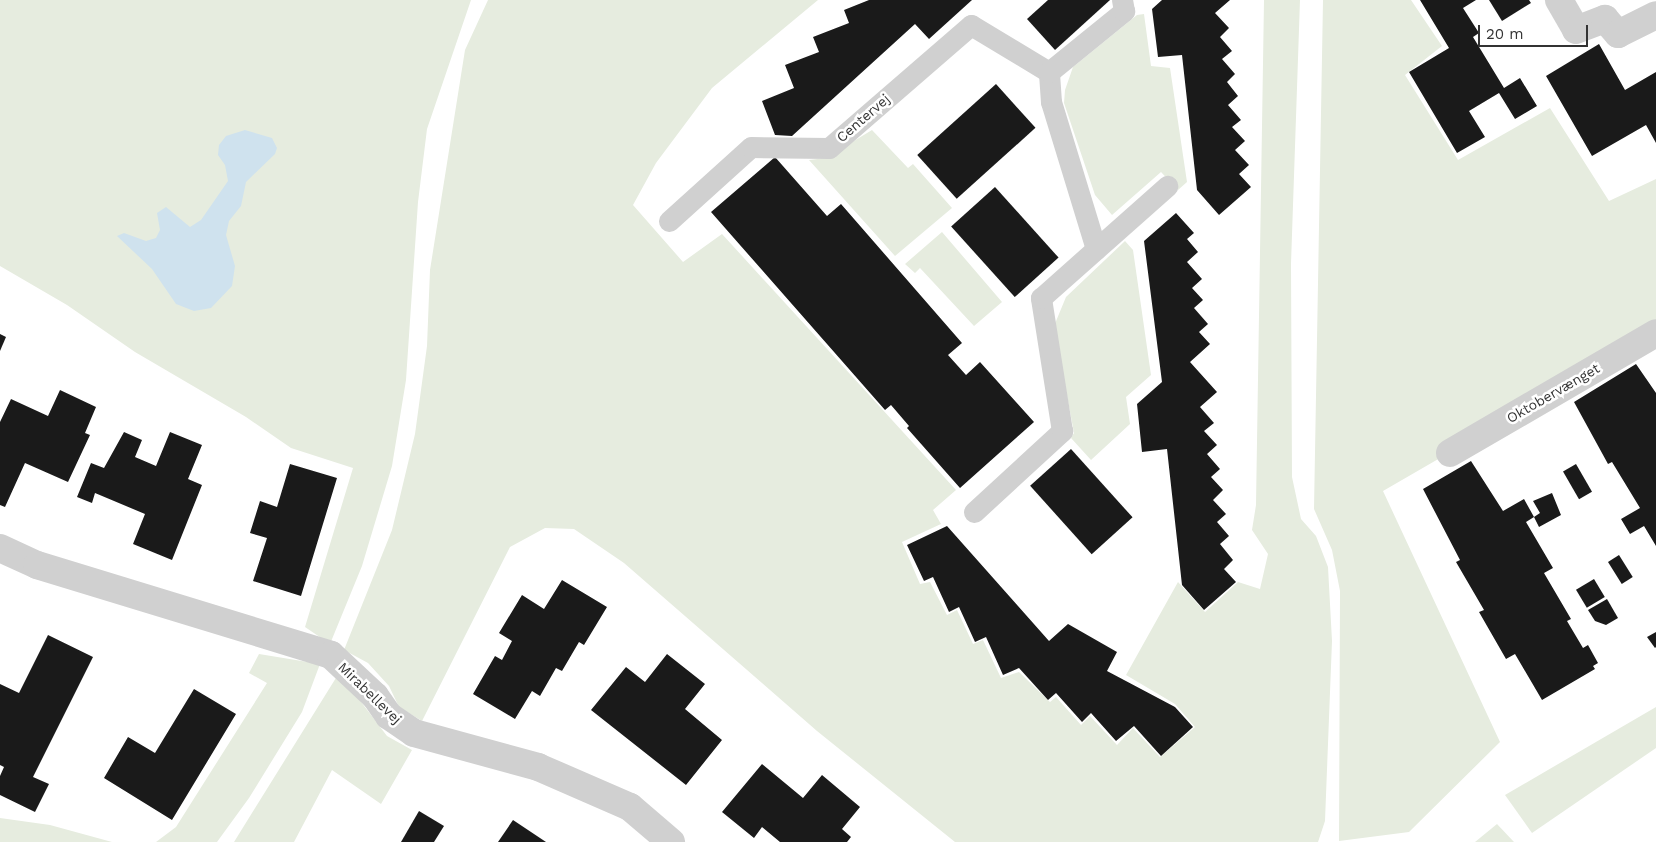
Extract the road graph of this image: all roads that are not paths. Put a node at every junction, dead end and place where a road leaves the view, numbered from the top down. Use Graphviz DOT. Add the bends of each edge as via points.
graph roads {
  1 [pos="1122,0"];
  2 [pos="1559,0"];
  3 [pos="1656,15"];
  4 [pos="1049,72"];
  5 [pos="1167,186"];
  6 [pos="669,221"];
  7 [pos="1096,249"];
  8 [pos="1656,333"];
  9 [pos="1450,453"];
  10 [pos="974,512"];
  11 [pos="0,548"];
  12 [pos="671,842"];
  1 -- 4 [label="lane" via="1124,11"];
  2 -- 3 [label="street" via="1576,30 1605,19 1618,34"];
  4 -- 6 [label="lane, Centervej" via="971,25 829,148 751,147"];
  4 -- 7 [label="lane" via="1051,102"];
  5 -- 7 [label="lane"];
  7 -- 10 [label="lane" via="1041,298 1062,431"];
  8 -- 9 [label="street, Oktobervænget"];
  11 -- 12 [label="street, Mirabellevej" via="37,565 331,655 375,696 389,716 414,733 538,767 630,807"];
}
